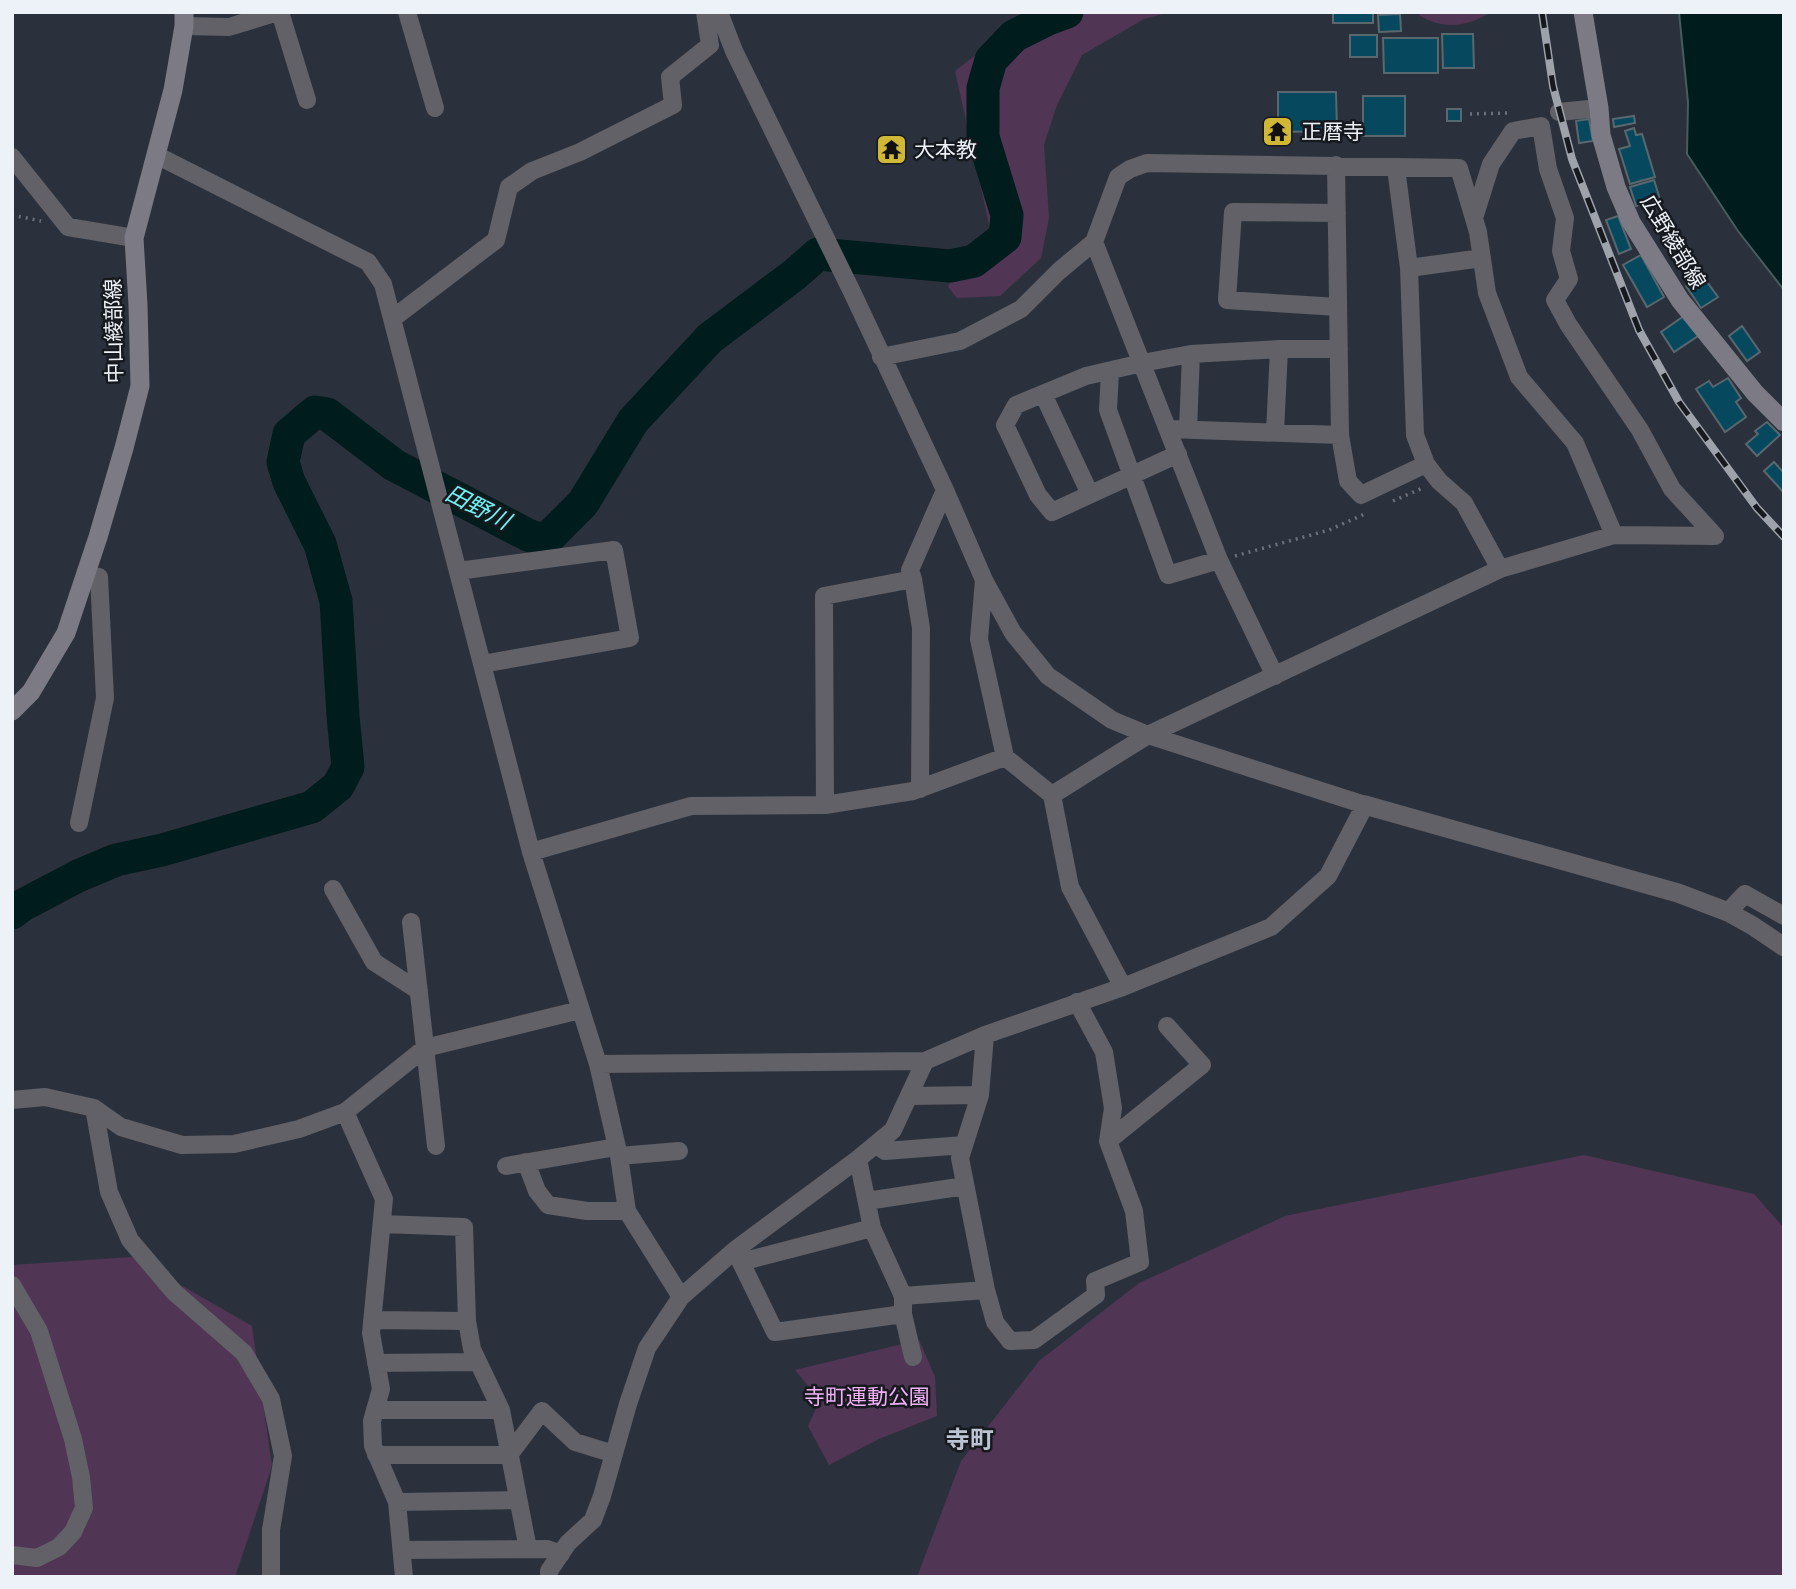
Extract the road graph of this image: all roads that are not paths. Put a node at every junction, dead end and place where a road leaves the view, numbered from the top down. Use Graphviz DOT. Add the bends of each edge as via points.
graph roads {
  1 [pos="279,12"];
  2 [pos="407,12"];
  3 [pos="705,12"];
  4 [pos="719,12"];
  5 [pos="1583,12"];
  6 [pos="184,19"];
  7 [pos="307,100"];
  8 [pos="435,108"];
  9 [pos="1599,108"];
  10 [pos="1559,112"];
  11 [pos="156,155"];
  12 [pos="12,157"];
  13 [pos="1336,165"];
  14 [pos="1396,168"];
  15 [pos="1336,213"];
  16 [pos="1474,218"];
  17 [pos="134,238"];
  18 [pos="1094,242"];
  19 [pos="1482,258"];
  20 [pos="1409,268"];
  21 [pos="1338,307"];
  22 [pos="392,319"];
  23 [pos="1279,349"];
  24 [pos="1339,349"];
  25 [pos="1191,354"];
  26 [pos="881,357"];
  27 [pos="1142,363"];
  28 [pos="1110,371"];
  29 [pos="1043,394"];
  30 [pos="1784,422"];
  31 [pos="1168,429"];
  32 [pos="1188,430"];
  33 [pos="1275,432"];
  34 [pos="1340,435"];
  35 [pos="1178,454"];
  36 [pos="1426,464"];
  37 [pos="1133,475"];
  38 [pos="945,490"];
  39 [pos="1090,494"];
  40 [pos="1614,535"];
  41 [pos="1219,561"];
  42 [pos="1500,569"];
  43 [pos="458,571"];
  44 [pos="85,575"];
  45 [pos="913,579"];
  46 [pos="984,580"];
  47 [pos="482,664"];
  48 [pos="1275,676"];
  49 [pos="12,711"];
  50 [pos="1148,735"];
  51 [pos="1005,757"];
  52 [pos="920,789"];
  53 [pos="1052,795"];
  54 [pos="825,805"];
  55 [pos="1365,805"];
  56 [pos="79,823"];
  57 [pos="531,852"];
  58 [pos="333,889"];
  59 [pos="1728,912"];
  60 [pos="1784,916"];
  61 [pos="411,922"];
  62 [pos="1784,947"];
  63 [pos="1123,986"];
  64 [pos="419,991"];
  65 [pos="1077,1002"];
  66 [pos="580,1010"];
  67 [pos="1167,1026"];
  68 [pos="985,1035"];
  69 [pos="425,1048"];
  70 [pos="925,1062"];
  71 [pos="598,1064"];
  72 [pos="980,1095"];
  73 [pos="909,1096"];
  74 [pos="12,1100"];
  75 [pos="94,1108"];
  76 [pos="345,1112"];
  77 [pos="1108,1141"];
  78 [pos="876,1145"];
  79 [pos="964,1145"];
  80 [pos="436,1146"];
  81 [pos="617,1151"];
  82 [pos="679,1151"];
  83 [pos="858,1159"];
  84 [pos="526,1162"];
  85 [pos="506,1166"];
  86 [pos="965,1186"];
  87 [pos="867,1201"];
  88 [pos="627,1211"];
  89 [pos="382,1224"];
  90 [pos="872,1228"];
  91 [pos="738,1256"];
  92 [pos="12,1285"];
  93 [pos="986,1290"];
  94 [pos="681,1297"];
  95 [pos="903,1305"];
  96 [pos="372,1320"];
  97 [pos="467,1321"];
  98 [pos="913,1357"];
  99 [pos="478,1362"];
  100 [pos="376,1363"];
  101 [pos="375,1410"];
  102 [pos="501,1410"];
  103 [pos="614,1454"];
  104 [pos="376,1455"];
  105 [pos="509,1455"];
  106 [pos="518,1500"];
  107 [pos="397,1502"];
  108 [pos="528,1549"];
  109 [pos="401,1550"];
  110 [pos="561,1554"];
  111 [pos="12,1555"];
  112 [pos="271,1577"];
  113 [pos="404,1577"];
  114 [pos="549,1577"];
  1 -- 6 [label="street" via="229,27"];
  1 -- 7 [label="street"];
  2 -- 8 [label="street"];
  3 -- 22 [label="street" via="710,45 670,76 673,105 532,171 509,187 496,240"];
  4 -- 26 [label="street"];
  5 -- 9 [label="main road, 広野綾部線"];
  6 -- 11 [label="main road, 中山綾部線" via="173,90"];
  9 -- 10 [label="street"];
  9 -- 30 [label="main road, 広野綾部線" via="1601,135 1631,222 1688,311"];
  11 -- 17 [label="main road, 中山綾部線"];
  11 -- 22 [label="street" via="368,262 383,284"];
  12 -- 17 [label="street" via="68,227"];
  13 -- 14 [label="street"];
  13 -- 15 [label="street"];
  13 -- 18 [label="street" via="1147,163 1118,177"];
  14 -- 16 [label="street" via="1459,168"];
  14 -- 20 [label="street"];
  15 -- 21 [label="street"];
  15 -- 21 [label="street" via="1233,212 1227,300"];
  16 -- 19 [label="street"];
  16 -- 40 [label="street" via="1491,164 1513,131 1541,126 1548,169 1565,218 1561,251 1569,279 1555,300 1640,430 1672,489 1714,536"];
  17 -- 44 [label="main road, 中山綾部線" via="140,386"];
  18 -- 26 [label="street" via="1021,309 988,327 960,341"];
  18 -- 27 [label="street"];
  19 -- 20 [label="street"];
  19 -- 40 [label="street" via="1487,293 1519,377 1575,443"];
  20 -- 36 [label="street" via="1415,435"];
  21 -- 24 [label="street"];
  22 -- 43 [label="street"];
  23 -- 24 [label="street"];
  23 -- 25 [label="street"];
  23 -- 33 [label="street"];
  24 -- 34 [label="street"];
  25 -- 27 [label="street"];
  25 -- 32 [label="street"];
  26 -- 38 [label="street"];
  27 -- 28 [label="street"];
  27 -- 31 [label="street"];
  28 -- 29 [label="street"];
  28 -- 37 [label="street" via="1108,410"];
  29 -- 39 [label="street"];
  29 -- 39 [label="street" via="1016,405 1005,425 1038,495 1052,512"];
  31 -- 32 [label="street"];
  31 -- 35 [label="street"];
  32 -- 33 [label="street"];
  33 -- 34 [label="street"];
  34 -- 36 [label="street" via="1348,481 1361,495"];
  35 -- 37 [label="street"];
  35 -- 41 [label="street"];
  36 -- 42 [label="street" via="1464,503"];
  37 -- 39 [label="street"];
  37 -- 41 [label="street" via="1168,575"];
  38 -- 45 [label="street" via="910,570"];
  38 -- 46 [label="street"];
  40 -- 42 [label="street"];
  41 -- 48 [label="street"];
  42 -- 48 [label="street"];
  43 -- 47 [label="street"];
  43 -- 47 [label="street" via="614,550 630,638"];
  44 -- 49 [label="main road, 中山綾部線" via="66,633 31,692"];
  44 -- 56 [label="street" via="99,577 105,698"];
  45 -- 52 [label="street" via="921,628"];
  45 -- 54 [label="street" via="824,596"];
  46 -- 50 [label="street" via="1013,633 1048,676 1112,720"];
  46 -- 51 [label="street" via="979,639"];
  47 -- 57 [label="street"];
  48 -- 50 [label="street"];
  50 -- 53 [label="street"];
  50 -- 55 [label="street"];
  51 -- 52 [label="street"];
  51 -- 53 [label="street"];
  52 -- 54 [label="street"];
  53 -- 63 [label="street" via="1070,887"];
  54 -- 57 [label="street" via="691,806"];
  55 -- 59 [label="street" via="1678,893"];
  55 -- 63 [label="street" via="1328,876 1271,927"];
  57 -- 66 [label="street"];
  58 -- 64 [label="street" via="374,962"];
  59 -- 60 [label="street" via="1745,894"];
  59 -- 62 [label="street"];
  61 -- 64 [label="street"];
  63 -- 65 [label="street"];
  64 -- 69 [label="street"];
  65 -- 68 [label="street"];
  65 -- 77 [label="street" via="1104,1052 1113,1108"];
  66 -- 69 [label="street"];
  66 -- 71 [label="street"];
  67 -- 77 [label="street" via="1202,1065"];
  68 -- 70 [label="street"];
  68 -- 72 [label="street"];
  69 -- 76 [label="street"];
  69 -- 80 [label="street"];
  70 -- 71 [label="street"];
  70 -- 73 [label="street"];
  71 -- 81 [label="street"];
  72 -- 73 [label="street"];
  72 -- 79 [label="street"];
  73 -- 78 [label="street" via="893,1130"];
  74 -- 75 [label="street" via="45,1097"];
  75 -- 76 [label="street" via="121,1127 182,1145 234,1144 299,1129"];
  75 -- 112 [label="street" via="109,1192 130,1240 174,1292 244,1353 271,1399 283,1456 271,1530"];
  76 -- 89 [label="street" via="384,1199"];
  77 -- 93 [label="street" via="1134,1211 1140,1262 1095,1281 1096,1295 1034,1340 1010,1341 995,1322"];
  78 -- 79 [label="street" via="885,1151"];
  78 -- 83 [label="street"];
  79 -- 86 [label="street" via="960,1158"];
  81 -- 82 [label="street"];
  81 -- 84 [label="street"];
  81 -- 88 [label="street"];
  83 -- 87 [label="street"];
  83 -- 91 [label="street"];
  84 -- 85 [label="street"];
  84 -- 88 [label="street" via="548,1205"];
  86 -- 87 [label="street"];
  86 -- 93 [label="street"];
  87 -- 90 [label="street"];
  88 -- 94 [label="street"];
  89 -- 96 [label="street"];
  89 -- 97 [label="street" via="464,1227"];
  90 -- 91 [label="street"];
  90 -- 95 [label="street"];
  91 -- 94 [label="street"];
  91 -- 95 [label="street" via="775,1332"];
  92 -- 111 [label="street" via="39,1332 74,1439 84,1508 73,1532 59,1547 37,1558"];
  93 -- 95 [label="street"];
  94 -- 103 [label="street" via="647,1348"];
  95 -- 98 [label="street"];
  96 -- 97 [label="street"];
  96 -- 100 [label="street"];
  97 -- 99 [label="street"];
  99 -- 100 [label="street"];
  99 -- 102 [label="street"];
  100 -- 101 [label="street" via="381,1389"];
  101 -- 102 [label="street"];
  101 -- 104 [label="street"];
  102 -- 105 [label="street"];
  103 -- 105 [label="street" via="575,1442 542,1411"];
  103 -- 110 [label="street" via="593,1520"];
  104 -- 105 [label="street"];
  104 -- 107 [label="street"];
  105 -- 106 [label="street"];
  106 -- 107 [label="street"];
  106 -- 108 [label="street"];
  107 -- 109 [label="street"];
  108 -- 109 [label="street"];
  108 -- 110 [label="street"];
  109 -- 113 [label="street"];
  110 -- 114 [label="street"];
}
